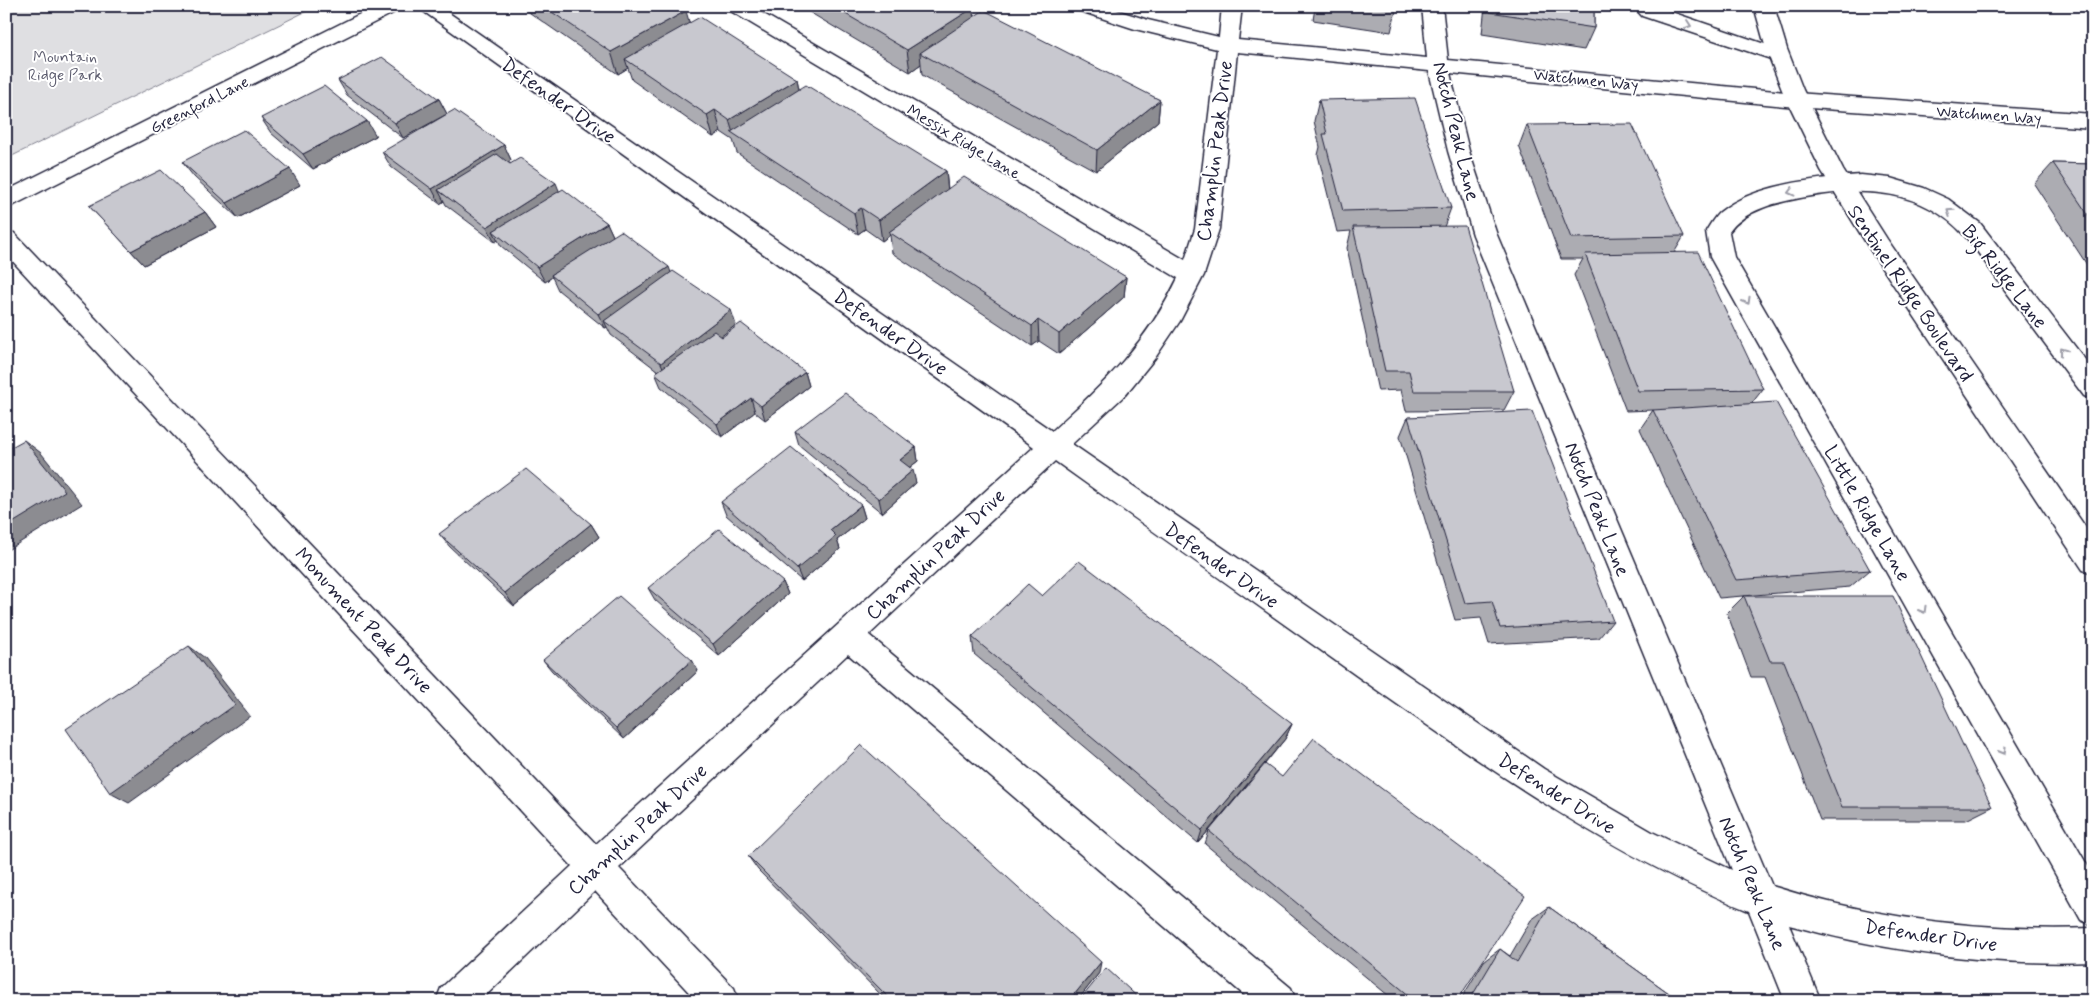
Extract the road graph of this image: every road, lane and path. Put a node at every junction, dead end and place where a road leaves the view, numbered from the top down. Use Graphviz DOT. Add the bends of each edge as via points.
graph roads {
  1 [pos="392,6"];
  2 [pos="426,6"];
  3 [pos="736,6"];
  4 [pos="1084,6"];
  5 [pos="1232,6"];
  6 [pos="1432,6"];
  7 [pos="1643,6"];
  8 [pos="1764,6"];
  9 [pos="1228,45"];
  10 [pos="1778,56"];
  11 [pos="1438,64"];
  12 [pos="1796,100"];
  13 [pos="2093,121"];
  14 [pos="1839,183"];
  15 [pos="6,201"];
  16 [pos="6,240"];
  17 [pos="1192,275"];
  18 [pos="2093,390"];
  19 [pos="1053,446"];
  20 [pos="2093,561"];
  21 [pos="847,635"];
  22 [pos="596,867"];
  23 [pos="1759,898"];
  24 [pos="2093,908"];
  25 [pos="2093,945"];
  26 [pos="454,1001"];
  27 [pos="721,1001"];
  28 [pos="1278,1001"];
  29 [pos="1802,1001"];
  1 -- 15 [label="street, Greenford Lane"];
  2 -- 19 [label="street, Defender Drive"];
  3 -- 17 [label="street, Messix Ridge Lane"];
  4 -- 9 [label="street, Watchmen Way" via="1142,25"];
  5 -- 9 [label="street, Champlin Peak Drive"];
  6 -- 11 [label="street, Notch Peak Lane"];
  7 -- 10 [label="street, one-way" via="1650,12"];
  8 -- 10 [label="street, Sentinel Ridge Boulevard"];
  9 -- 11 [label="street, Watchmen Way"];
  9 -- 17 [label="street, Champlin Peak Drive" via="1207,229"];
  10 -- 12 [label="street, Sentinel Ridge Boulevard"];
  11 -- 12 [label="street, Watchmen Way"];
  11 -- 23 [label="street, Notch Peak Lane" via="1462,165 1485,235"];
  12 -- 13 [label="street, Watchmen Way"];
  12 -- 14 [label="street, Sentinel Ridge Boulevard"];
  18 -- 14 [label="street, Big Ridge Lane, one-way" via="1972,228 1955,214 1929,199 1898,188 1877,183"];
  14 -- 20 [label="street, Sentinel Ridge Boulevard"];
  14 -- 24 [label="street, Little Ridge Lane, one-way" via="1784,193 1737,212 1718,230 1722,257"];
  16 -- 22 [label="street, Monument Peak Drive"];
  17 -- 19 [label="street, Champlin Peak Drive" via="1166,325 1143,358 1116,388"];
  19 -- 21 [label="street, Champlin Peak Drive"];
  19 -- 23 [label="street, Defender Drive" via="1537,784 1678,864"];
  21 -- 22 [label="street, Champlin Peak Drive"];
  21 -- 28 [label="street"];
  22 -- 26 [label="street, Champlin Peak Drive"];
  22 -- 27 [label="street, Monument Peak Drive"];
  23 -- 25 [label="street, Defender Drive" via="1871,928 1938,940 2005,946"];
  23 -- 29 [label="street, Notch Peak Lane"];
}
